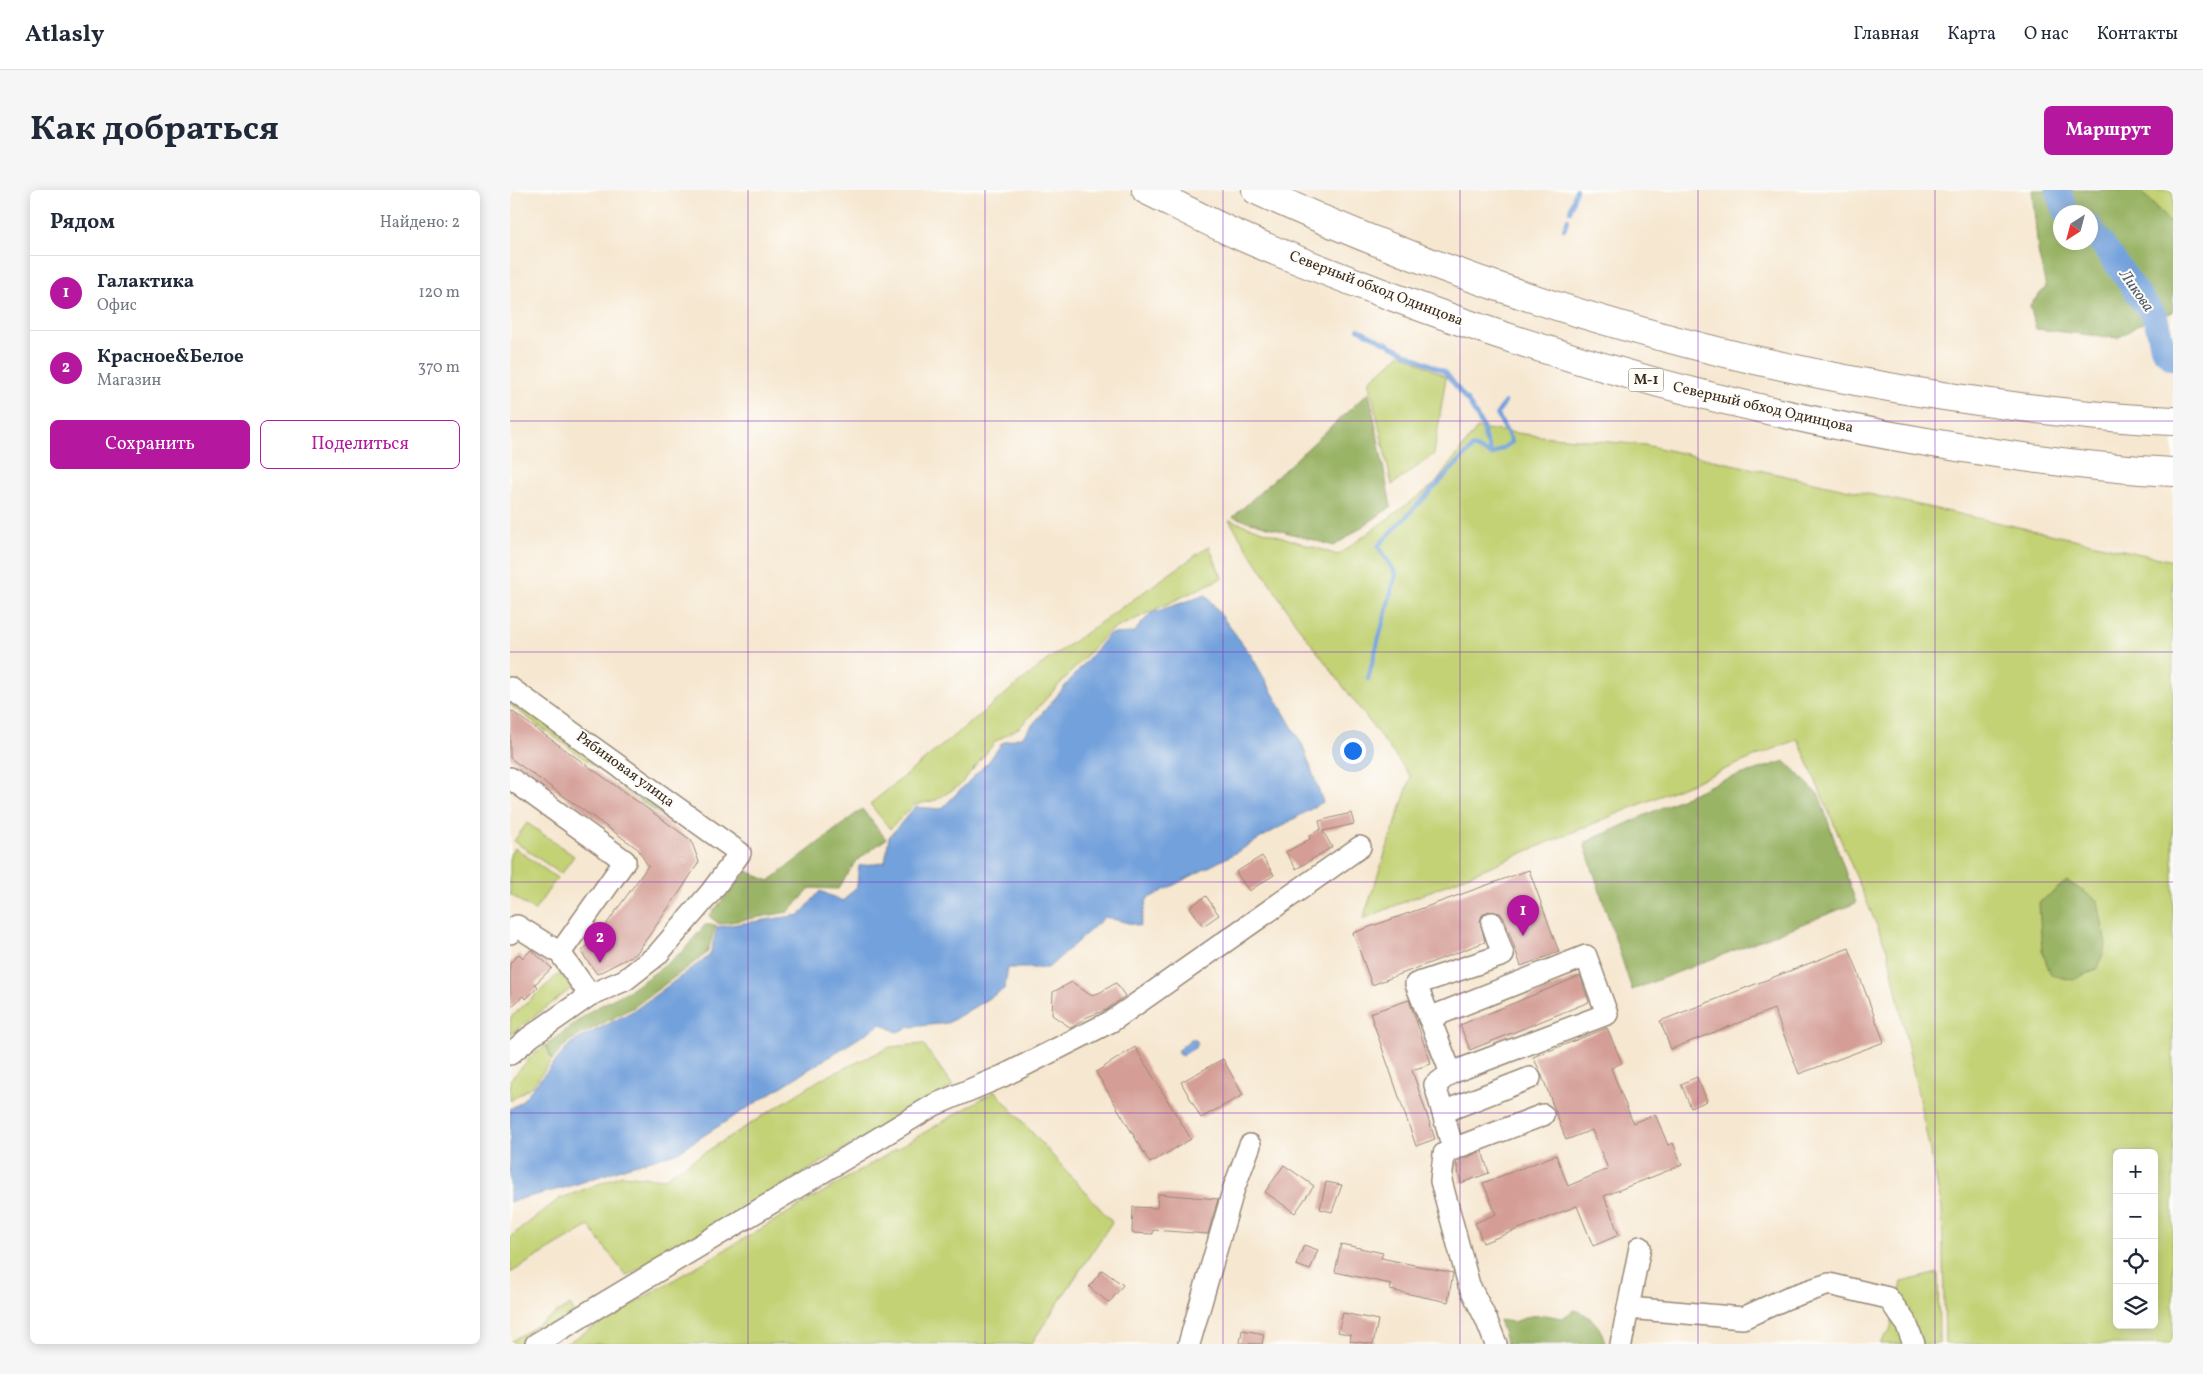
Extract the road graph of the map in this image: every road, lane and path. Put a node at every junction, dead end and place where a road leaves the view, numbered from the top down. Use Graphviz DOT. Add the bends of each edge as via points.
graph roads {
  1 [pos="1146,190"];
  2 [pos="1256,190"];
  3 [pos="2173,421"];
  4 [pos="2173,472"];
  5 [pos="510,688"];
  6 [pos="510,778"];
  7 [pos="1360,847"];
  8 [pos="1492,923"];
  9 [pos="510,933"];
  10 [pos="560,953"];
  11 [pos="590,995"];
  12 [pos="1429,1018"];
  13 [pos="510,1054"];
  14 [pos="1451,1073"];
  15 [pos="1530,1078"];
  16 [pos="1443,1112"];
  17 [pos="1543,1115"];
  18 [pos="1250,1146"];
  19 [pos="1453,1149"];
  20 [pos="1640,1248"];
  21 [pos="1628,1308"];
  22 [pos="536,1344"];
  23 [pos="1189,1344"];
  24 [pos="1496,1344"];
  25 [pos="1621,1344"];
  26 [pos="1914,1344"];
  1 -- 4 [label="highway, Северный обход Одинцова / М-1" via="1240,236 1339,276 1473,327 1594,366 1727,402 1859,431 2004,455"];
  2 -- 3 [label="highway" via="1488,284 1604,320 1743,357 1876,386 2009,406"];
  5 -- 11 [label="street, Рябиновая улица" via="740,853 657,955 625,980"];
  6 -- 10 [label="street" via="625,861"];
  7 -- 22 [label="street" via="1112,1021 1003,1076 934,1105"];
  8 -- 12 [label="street" via="1503,955 1416,984"];
  9 -- 10 [label="street" via="517,926"];
  10 -- 11 [label="street"];
  11 -- 13 [label="street"];
  12 -- 14 [label="street"];
  12 -- 14 [label="street" via="1586,956 1607,1014"];
  14 -- 16 [label="street" via="1435,1085"];
  15 -- 16 [label="street"];
  16 -- 19 [label="street"];
  17 -- 19 [label="street"];
  18 -- 23 [label="street" via="1234,1188"];
  19 -- 24 [label="street" via="1444,1154 1441,1181 1469,1285"];
  20 -- 21 [label="street"];
  21 -- 25 [label="street"];
  21 -- 26 [label="street" via="1743,1318 1829,1284 1888,1298 1906,1323"];
}
